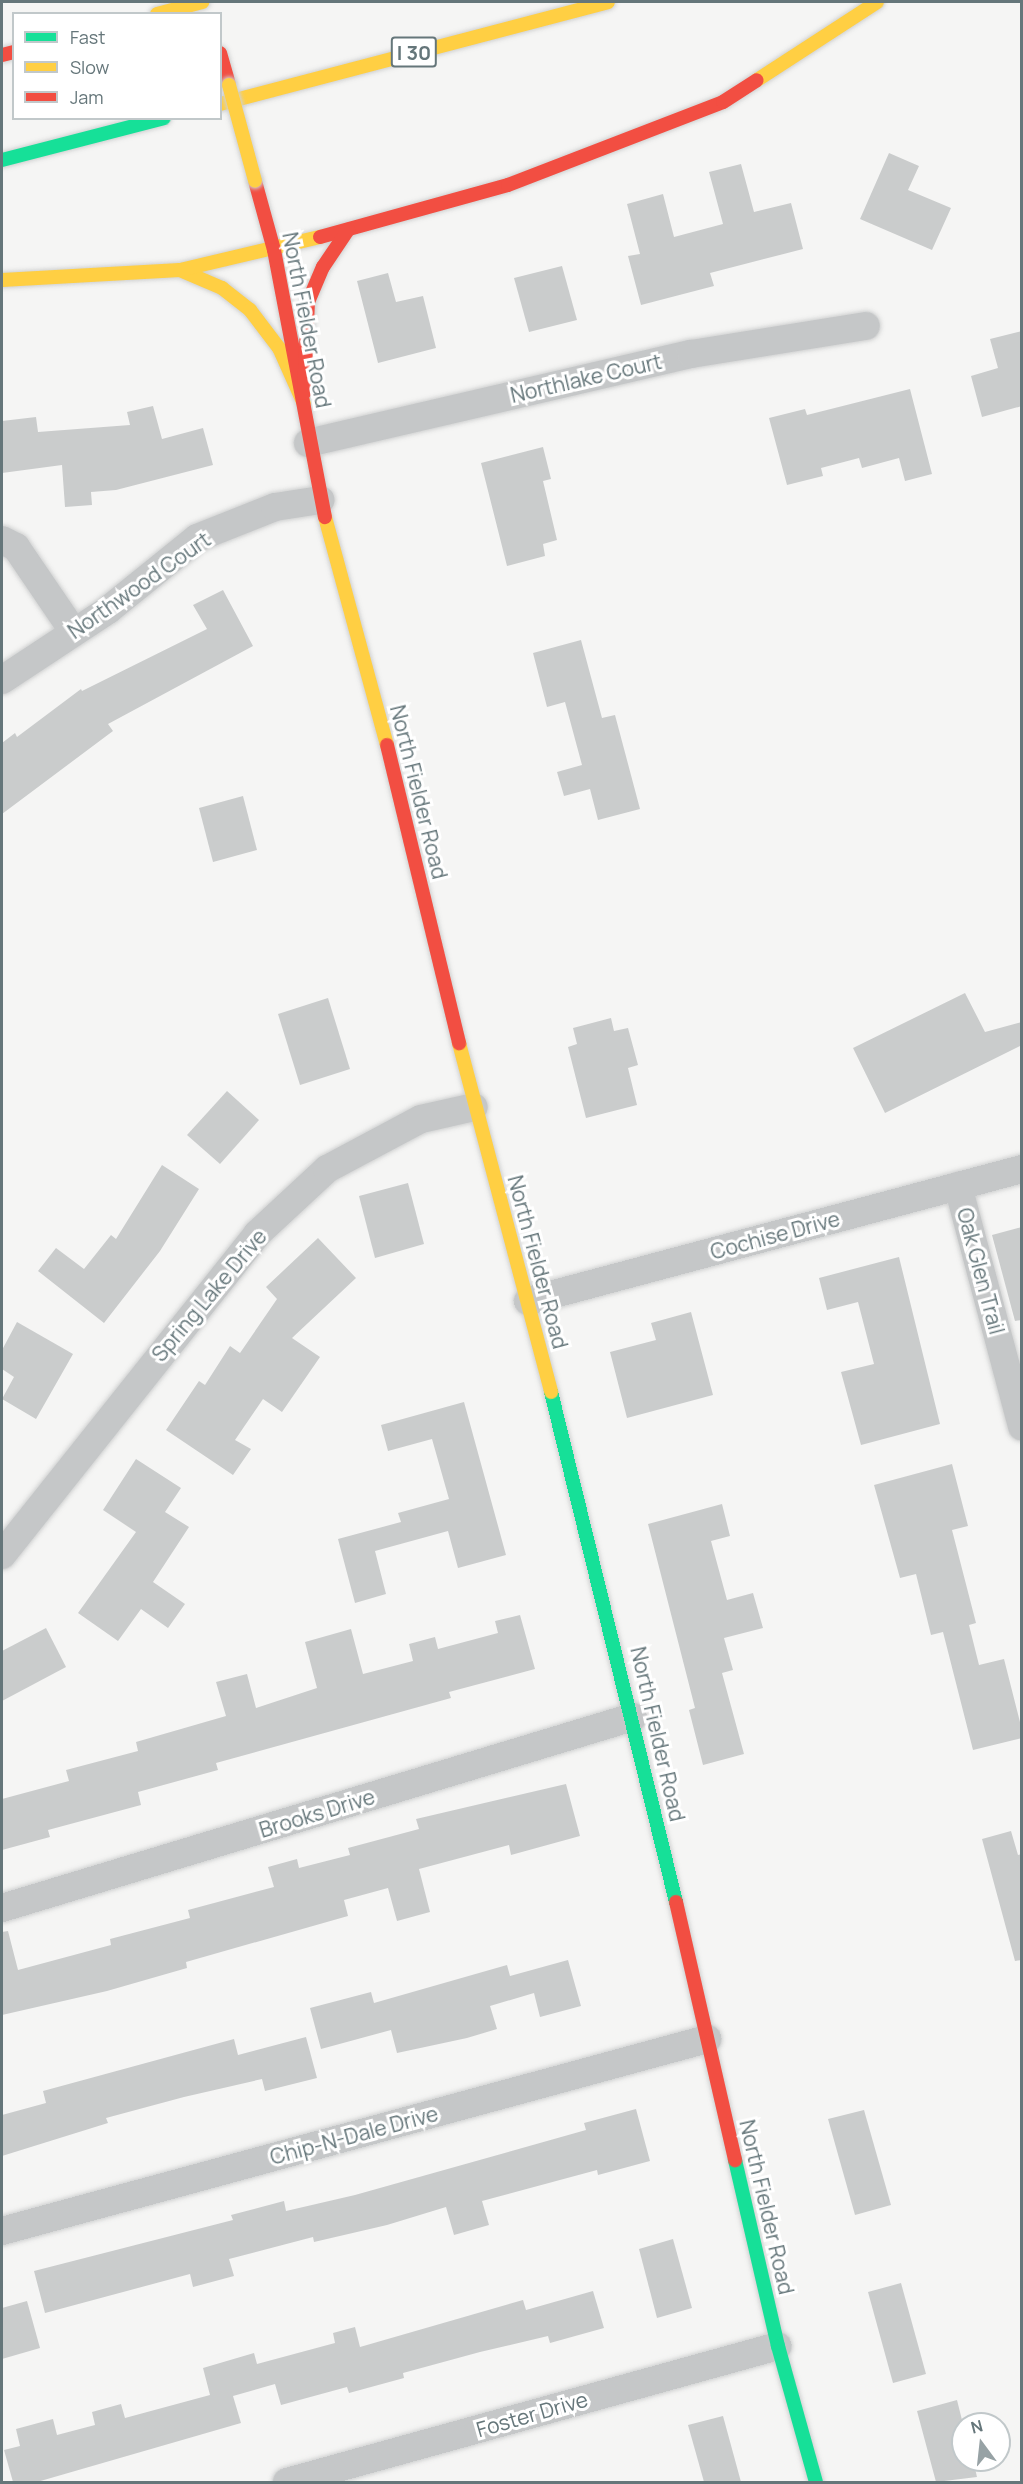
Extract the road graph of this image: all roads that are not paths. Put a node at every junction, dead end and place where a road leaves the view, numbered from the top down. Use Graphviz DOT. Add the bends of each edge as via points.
graph roads {
  1 [pos="205,2"];
  2 [pos="608,2"];
  3 [pos="877,2"];
  4 [pos="165,12"];
  5 [pos="222,60"];
  6 [pos="222,103"];
  7 [pos="156,120"];
  8 [pos="2,160"];
  9 [pos="348,230"];
  10 [pos="274,250"];
  11 [pos="180,270"];
  12 [pos="2,279"];
  13 [pos="866,326"];
  14 [pos="304,404"];
  15 [pos="308,443"];
  16 [pos="320,500"];
  17 [pos="2,540"];
  18 [pos="73,631"];
  19 [pos="2,680"];
  20 [pos="474,1107"];
  21 [pos="1022,1169"];
  22 [pos="958,1186"];
  23 [pos="528,1301"];
  24 [pos="1022,1427"];
  25 [pos="2,1555"];
  26 [pos="633,1718"];
  27 [pos="2,1908"];
  28 [pos="707,2039"];
  29 [pos="2,2230"];
  30 [pos="777,2346"];
  31 [pos="287,2482"];
  32 [pos="816,2482"];
  1 -- 4 [label="main road"];
  2 -- 6 [label="main road, I 30"];
  3 -- 9 [label="main road" via="723,102 508,185"];
  5 -- 10 [label="main road, North Fielder Road, bridge"];
  7 -- 8 [label="main road"];
  9 -- 10 [label="main road"];
  9 -- 14 [label="main road" via="323,267 308,302"];
  10 -- 11 [label="main road"];
  10 -- 14 [label="main road, North Fielder Road"];
  11 -- 12 [label="main road"];
  11 -- 14 [label="main road" via="222,288 250,310 279,348"];
  13 -- 15 [label="street, Northlake Court" via="691,354"];
  14 -- 15 [label="main road, North Fielder Road"];
  15 -- 16 [label="main road, North Fielder Road"];
  16 -- 18 [label="street, Northwood Court" via="275,507 197,538 108,610"];
  16 -- 20 [label="main road, North Fielder Road" via="385,737"];
  17 -- 18 [label="street" via="16,547"];
  18 -- 19 [label="street, Northwood Court"];
  20 -- 23 [label="main road, North Fielder Road"];
  20 -- 25 [label="street, Spring Lake Drive" via="421,1119 327,1169 257,1234"];
  21 -- 22 [label="street, Cochise Drive"];
  22 -- 23 [label="street, Cochise Drive"];
  22 -- 24 [label="street, Oak Glen Trail"];
  23 -- 26 [label="main road, North Fielder Road"];
  26 -- 27 [label="street, Brooks Drive"];
  26 -- 28 [label="main road, North Fielder Road"];
  28 -- 29 [label="street, Chip-N-Dale Drive"];
  28 -- 30 [label="main road, North Fielder Road"];
  30 -- 31 [label="street, Foster Drive"];
  30 -- 32 [label="main road, North Fielder Road"];
}
